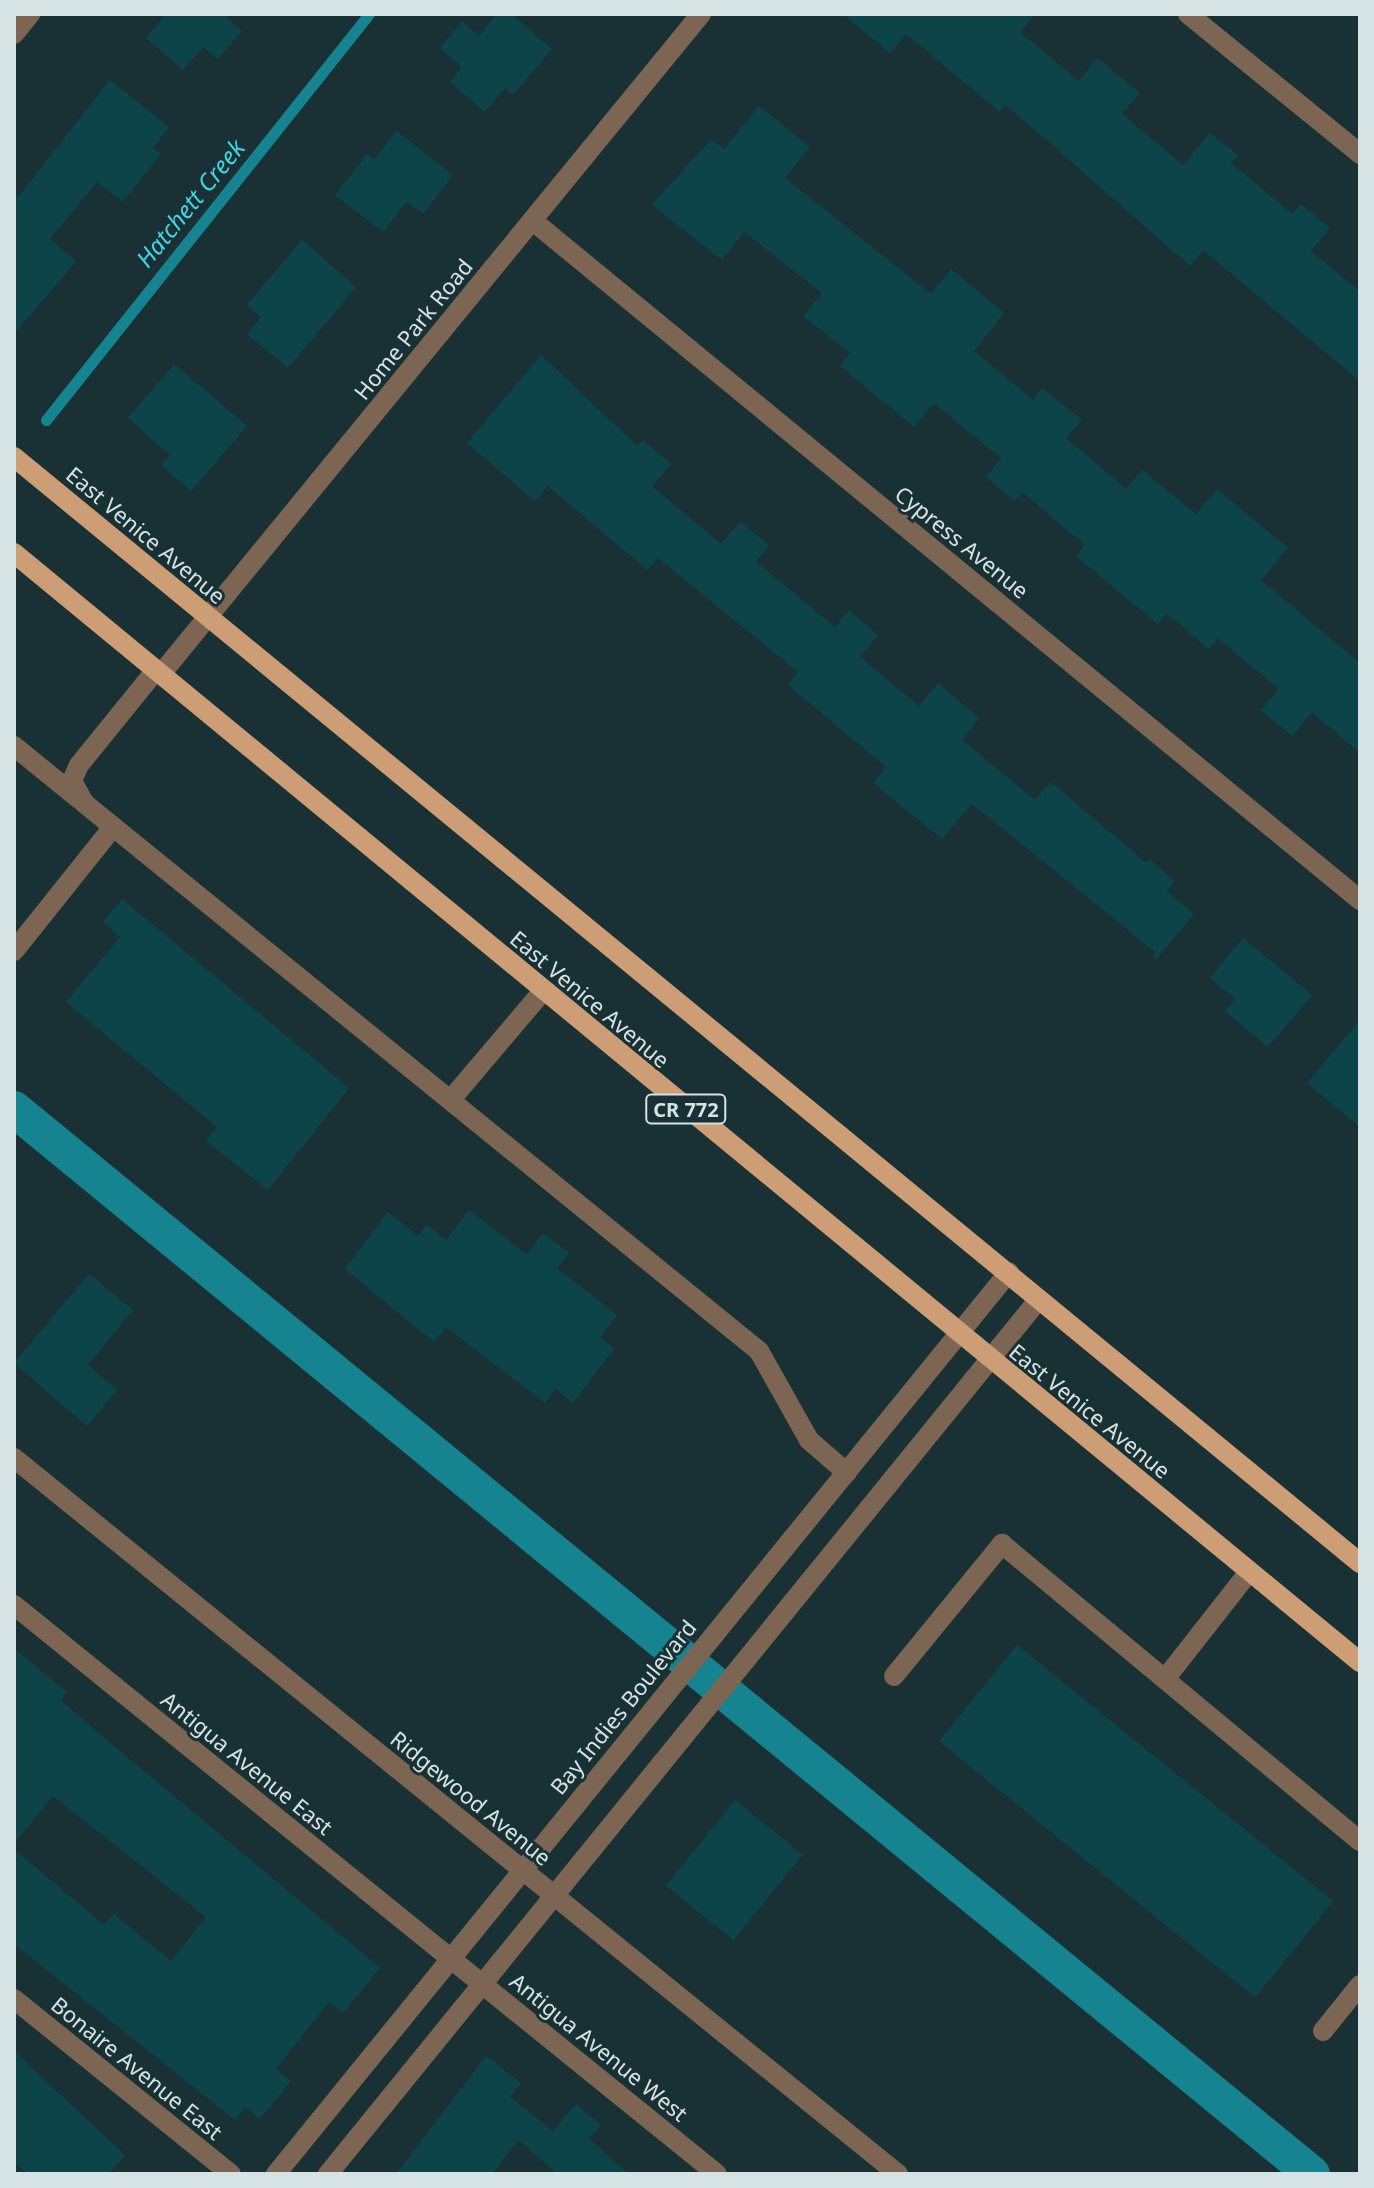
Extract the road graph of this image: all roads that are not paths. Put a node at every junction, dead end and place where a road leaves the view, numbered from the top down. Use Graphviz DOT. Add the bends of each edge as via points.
graph roads {
  1 [pos="30,14"];
  2 [pos="701,14"];
  3 [pos="1188,14"];
  4 [pos="14,34"];
  5 [pos="1360,154"];
  6 [pos="533,221"];
  7 [pos="14,457"];
  8 [pos="14,553"];
  9 [pos="207,617"];
  10 [pos="158,672"];
  11 [pos="14,746"];
  12 [pos="84,803"];
  13 [pos="113,827"];
  14 [pos="1360,900"];
  15 [pos="14,951"];
  16 [pos="543,991"];
  17 [pos="453,1097"];
  18 [pos="1009,1272"];
  19 [pos="1039,1299"];
  20 [pos="959,1334"];
  21 [pos="988,1360"];
  22 [pos="14,1458"];
  23 [pos="847,1473"];
  24 [pos="1360,1563"];
  25 [pos="1249,1572"];
  26 [pos="14,1605"];
  27 [pos="1360,1662"];
  28 [pos="894,1676"];
  29 [pos="1165,1679"];
  30 [pos="1360,1841"];
  31 [pos="521,1869"];
  32 [pos="551,1893"];
  33 [pos="450,1958"];
  34 [pos="480,1982"];
  35 [pos="1360,1985"];
  36 [pos="14,1999"];
  37 [pos="1323,2031"];
  38 [pos="231,2174"];
  39 [pos="276,2174"];
  40 [pos="328,2174"];
  41 [pos="717,2174"];
  42 [pos="898,2174"];
  1 -- 4 [label="street"];
  2 -- 6 [label="street, Home Park Road"];
  3 -- 5 [label="street"];
  6 -- 9 [label="street, Home Park Road"];
  6 -- 14 [label="street, Cypress Avenue"];
  7 -- 9 [label="main road, East Venice Avenue"];
  8 -- 10 [label="main road, East Venice Avenue / CR 772"];
  9 -- 10 [label="street, Home Park Road"];
  9 -- 18 [label="main road, East Venice Avenue"];
  10 -- 12 [label="street, Home Park Road" via="79,765 72,781"];
  10 -- 16 [label="main road, East Venice Avenue / CR 772"];
  11 -- 12 [label="street"];
  12 -- 13 [label="street"];
  13 -- 15 [label="street"];
  13 -- 17 [label="street"];
  16 -- 17 [label="street"];
  16 -- 20 [label="main road, East Venice Avenue / CR 772"];
  17 -- 23 [label="street" via="759,1351 809,1440"];
  18 -- 19 [label="main road, East Venice Avenue"];
  18 -- 20 [label="street, Bay Indies Boulevard"];
  19 -- 21 [label="street"];
  19 -- 24 [label="main road, East Venice Avenue"];
  20 -- 21 [label="main road, East Venice Avenue / CR 772"];
  20 -- 23 [label="street, Bay Indies Boulevard"];
  21 -- 25 [label="main road, East Venice Avenue / CR 772"];
  21 -- 32 [label="street"];
  22 -- 31 [label="street, Ridgewood Avenue"];
  23 -- 31 [label="street, Bay Indies Boulevard"];
  25 -- 27 [label="main road, East Venice Avenue / CR 772"];
  25 -- 29 [label="street"];
  26 -- 33 [label="street, Antigua Avenue East"];
  28 -- 29 [label="street" via="1002,1544"];
  29 -- 30 [label="street"];
  31 -- 32 [label="street, Ridgewood Avenue"];
  31 -- 33 [label="street, Bay Indies Boulevard"];
  32 -- 34 [label="street"];
  32 -- 42 [label="street, Ridgewood Avenue"];
  33 -- 34 [label="street, Antigua Avenue West"];
  33 -- 39 [label="street, Bay Indies Boulevard"];
  34 -- 40 [label="street"];
  34 -- 41 [label="street, Antigua Avenue West"];
  35 -- 37 [label="street"];
  36 -- 38 [label="street, Bonaire Avenue East"];
}
